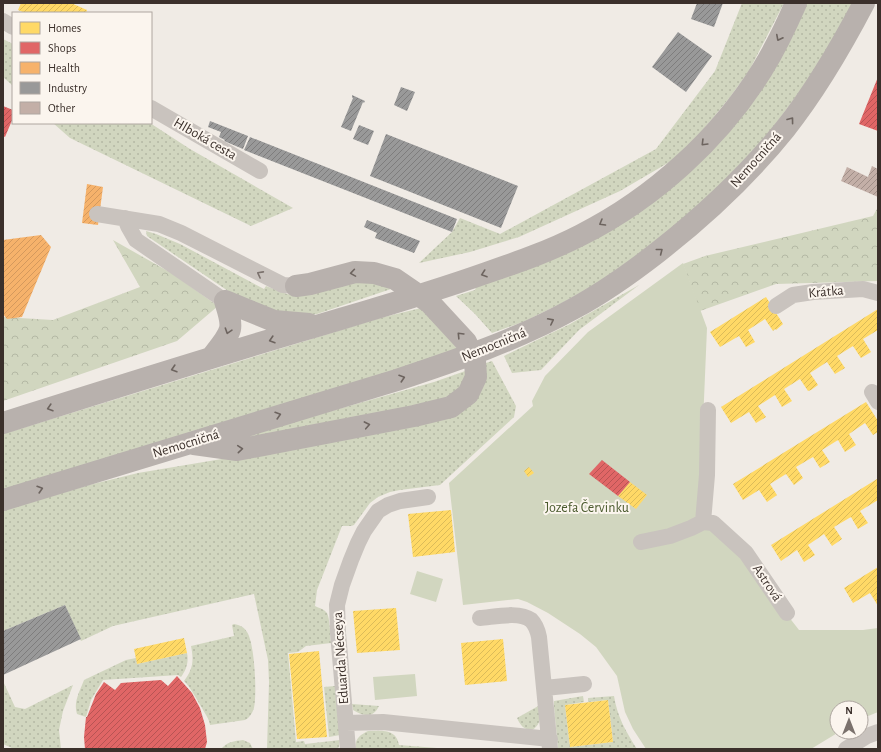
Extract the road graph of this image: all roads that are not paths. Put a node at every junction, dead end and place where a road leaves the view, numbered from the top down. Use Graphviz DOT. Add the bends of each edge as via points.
graph roads {
  1 [pos="796,3"];
  2 [pos="864,3"];
  3 [pos="3,21"];
  4 [pos="12,26"];
  5 [pos="152,109"];
  6 [pos="260,171"];
  7 [pos="97,214"];
  8 [pos="125,218"];
  9 [pos="296,286"];
  10 [pos="878,293"];
  11 [pos="225,301"];
  12 [pos="776,306"];
  13 [pos="319,326"];
  14 [pos="211,358"];
  15 [pos="708,410"];
  16 [pos="3,423"];
  17 [pos="187,443"];
  18 [pos="428,498"];
  19 [pos="3,500"];
  20 [pos="703,522"];
  21 [pos="641,542"];
  22 [pos="787,613"];
  23 [pos="480,618"];
  24 [pos="584,684"];
  25 [pos="545,688"];
  26 [pos="346,723"];
  27 [pos="878,732"];
  28 [pos="550,744"];
  29 [pos="348,749"];
  30 [pos="846,749"];
  1 -- 13 [label="main road, one-way" via="762,70 738,104 687,160 637,202 581,235 539,254 452,285"];
  17 -- 2 [label="main road, Nemocničná, one-way" via="458,360 538,327 606,290 680,235 720,200 756,162 800,108"];
  3 -- 4 [label="street"];
  5 -- 6 [label="street, Hlboká cesta"];
  7 -- 8 [label="street"];
  9 -- 8 [label="street, one-way" via="283,285 159,224"];
  8 -- 11 [label="street" via="136,240"];
  17 -- 9 [label="main road, one-way" via="237,450 451,407 468,394 476,377 475,361 466,342 430,303 395,280 374,273 355,272"];
  10 -- 12 [label="street, Krátka" via="863,289 813,292 793,295"];
  11 -- 13 [label="main road" via="274,321"];
  11 -- 14 [label="main road, one-way" via="230,328"];
  13 -- 14 [label="main road, one-way"];
  14 -- 16 [label="main road, one-way"];
  15 -- 20 [label="street"];
  19 -- 17 [label="main road, Nemocničná, one-way"];
  18 -- 26 [label="street, Eduarda Nécseya" via="400,501 378,511 364,531 351,560 337,605"];
  20 -- 21 [label="street" via="670,536"];
  20 -- 22 [label="street, Astrová" via="713,523 746,552"];
  23 -- 25 [label="street, Eduarda Nécseya" via="517,615 532,621 539,638"];
  24 -- 25 [label="street"];
  25 -- 28 [label="street, Eduarda Nécseya"];
  26 -- 28 [label="street, Eduarda Nécseya" via="383,722"];
  26 -- 29 [label="street, Eduarda Nécseya"];
  27 -- 30 [label="street"];
}
